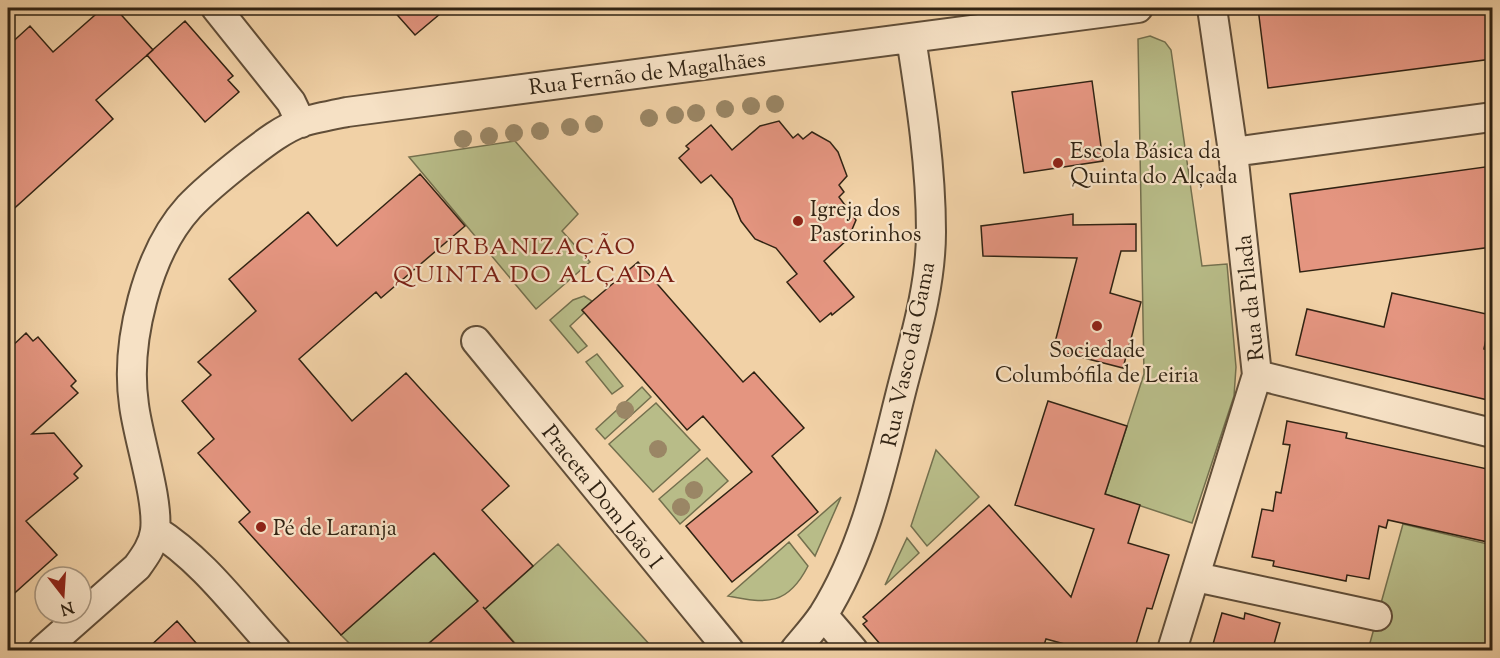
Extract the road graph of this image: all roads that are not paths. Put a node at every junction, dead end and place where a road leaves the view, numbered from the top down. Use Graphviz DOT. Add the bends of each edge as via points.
graph roads {
  1 [pos="216,8"];
  2 [pos="1138,8"];
  3 [pos="1212,8"];
  4 [pos="911,38"];
  5 [pos="1492,117"];
  6 [pos="300,123"];
  7 [pos="1233,152"];
  8 [pos="476,341"];
  9 [pos="1257,375"];
  10 [pos="1492,433"];
  11 [pos="155,530"];
  12 [pos="1196,577"];
  13 [pos="823,615"];
  14 [pos="1377,616"];
  15 [pos="43,651"];
  16 [pos="276,651"];
  17 [pos="729,651"];
  18 [pos="795,651"];
  19 [pos="853,651"];
  20 [pos="1172,651"];
  1 -- 6 [label="street" via="291,102"];
  2 -- 4 [label="street, Rua Fernão de Magalhães"];
  3 -- 7 [label="street, Rua da Pilada"];
  4 -- 6 [label="street, Rua Fernão de Magalhães" via="347,112"];
  4 -- 13 [label="street, Rua Vasco da Gama" via="929,188 928,280 877,485 858,543"];
  5 -- 7 [label="street"];
  6 -- 11 [label="street, Rua Fernão de Magalhães" via="259,148 188,208 166,241 150,276 132,362 133,403"];
  7 -- 9 [label="street, Rua da Pilada"];
  8 -- 17 [label="street, Praceta Dom João I"];
  9 -- 10 [label="street"];
  9 -- 12 [label="street, Rua da Pilada"];
  11 -- 15 [label="street" via="149,551 137,567"];
  11 -- 16 [label="street" via="207,574"];
  12 -- 14 [label="street"];
  12 -- 20 [label="street, Rua da Pilada"];
  13 -- 18 [label="street, Rua Vasco da Gama"];
  13 -- 19 [label="street"];
}
